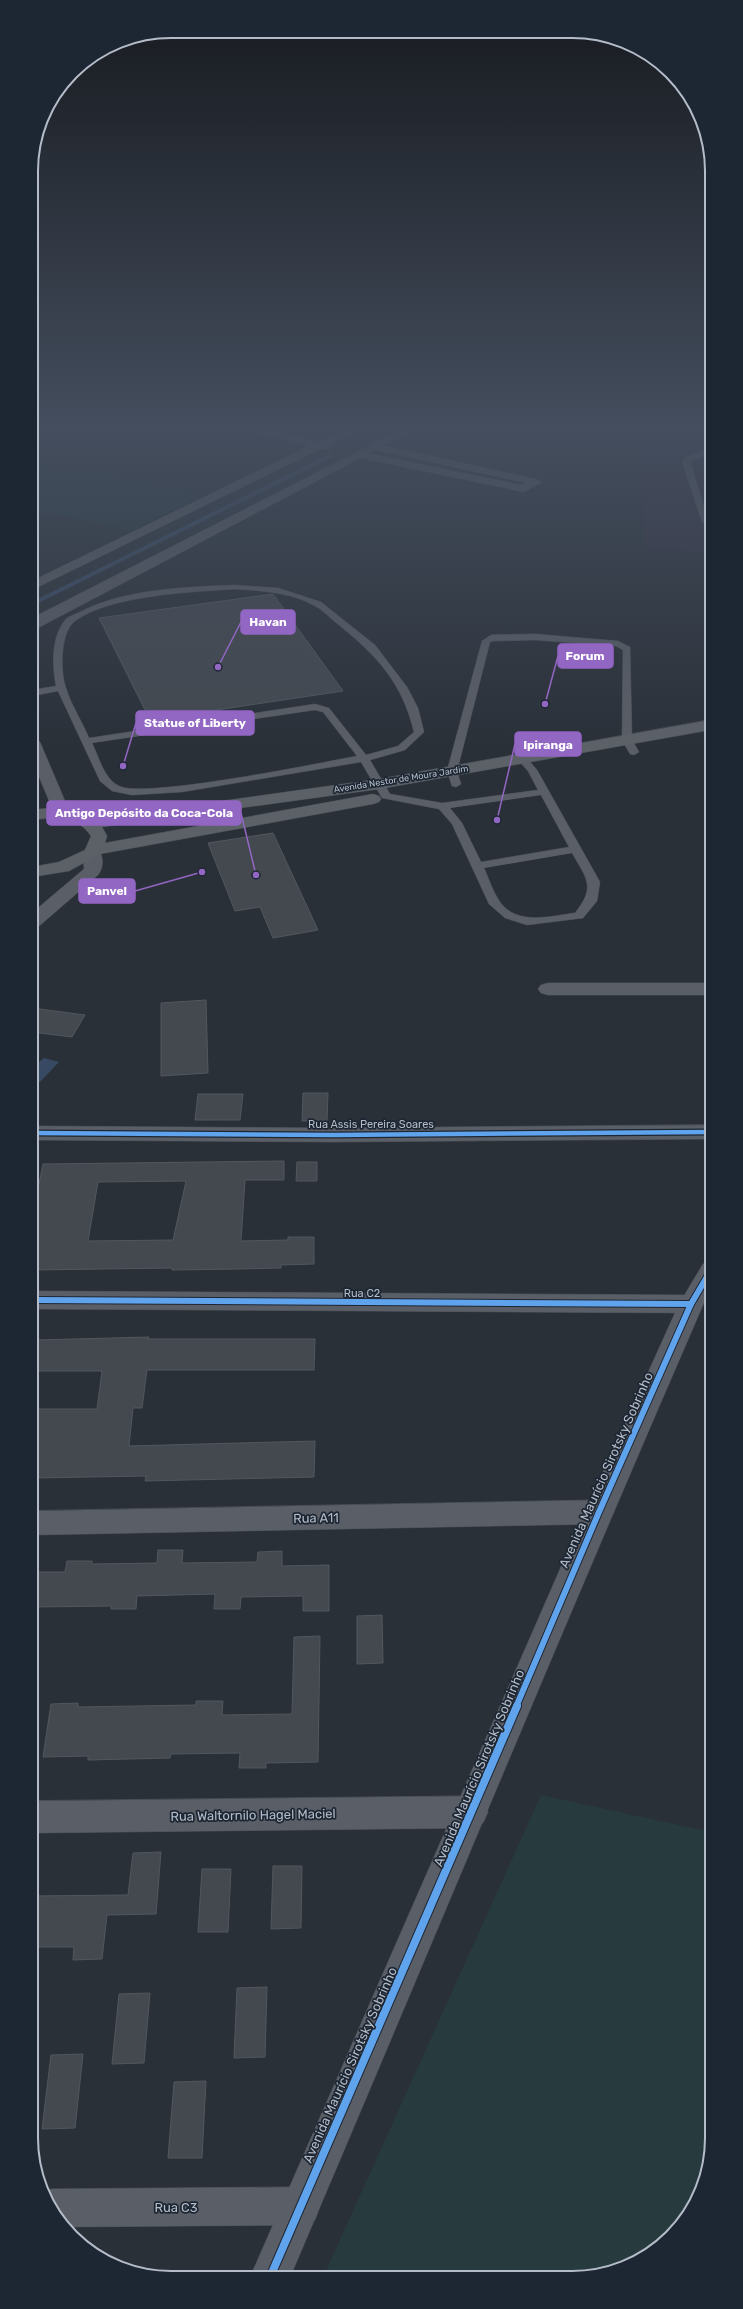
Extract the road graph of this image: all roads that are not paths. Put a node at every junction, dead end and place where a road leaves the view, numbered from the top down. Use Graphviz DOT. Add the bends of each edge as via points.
graph roads {
  1 [pos="142,533"];
  2 [pos="209,533"];
  3 [pos="38,583"];
  4 [pos="38,622"];
  5 [pos="61,688"];
  6 [pos="38,692"];
  7 [pos="705,726"];
  8 [pos="705,739"];
  9 [pos="86,741"];
  10 [pos="631,746"];
  11 [pos="38,756"];
  12 [pos="364,758"];
  13 [pos="527,764"];
  14 [pos="454,777"];
  15 [pos="382,790"];
  16 [pos="543,792"];
  17 [pos="442,806"];
  18 [pos="38,814"];
  19 [pos="69,815"];
  20 [pos="91,824"];
  21 [pos="577,850"];
  22 [pos="94,852"];
  23 [pos="477,866"];
  24 [pos="38,871"];
  25 [pos="38,918"];
  26 [pos="548,989"];
  27 [pos="705,989"];
  28 [pos="705,1132"];
  29 [pos="38,1133"];
  30 [pos="705,1280"];
  31 [pos="38,1300"];
  32 [pos="691,1304"];
  33 [pos="599,1512"];
  34 [pos="38,1523"];
  35 [pos="472,1812"];
  36 [pos="38,1817"];
  37 [pos="301,2206"];
  38 [pos="58,2208"];
  39 [pos="273,2271"];
  1 -- 3 [label="street"];
  2 -- 4 [label="street"];
  5 -- 6 [label="lane"];
  5 -- 9 [label="lane"];
  5 -- 12 [label="lane" via="58,673 59,641 70,620 100,604 177,590 235,587 278,590 318,604 372,647 402,687 413,708 419,732 410,744 397,752"];
  7 -- 10 [label="main road, Avenida Nestor de Moura Jardim"];
  8 -- 10 [label="main road, Avenida Nestor de Moura Jardim"];
  9 -- 12 [label="lane" via="315,707 326,710"];
  9 -- 12 [label="lane" via="104,779 116,789 132,792 182,789"];
  10 -- 13 [label="main road, Avenida Nestor de Moura Jardim"];
  10 -- 14 [label="lane" via="627,649 618,644 535,637 491,638 486,641"];
  11 -- 19 [label="street" via="58,803"];
  12 -- 15 [label="lane"];
  13 -- 14 [label="main road, Avenida Nestor de Moura Jardim"];
  13 -- 16 [label="lane"];
  14 -- 15 [label="main road, Avenida Nestor de Moura Jardim"];
  15 -- 17 [label="lane"];
  15 -- 20 [label="main road, Avenida Nestor de Moura Jardim"];
  15 -- 22 [label="main road, Avenida Nestor de Moura Jardim"];
  16 -- 17 [label="lane"];
  16 -- 21 [label="lane"];
  17 -- 23 [label="lane" via="457,823"];
  18 -- 19 [label="main road"];
  19 -- 20 [label="main road"];
  20 -- 22 [label="main road" via="99,836"];
  21 -- 23 [label="lane"];
  21 -- 23 [label="lane" via="594,882 591,901 579,916 527,922 509,916 494,904"];
  22 -- 24 [label="main road, Avenida Nestor de Moura Jardim" via="63,867"];
  22 -- 25 [label="street" via="92,871"];
  26 -- 27 [label="street"];
  28 -- 29 [label="street, Rua Assis Pereira Soares" via="334,1135"];
  30 -- 32 [label="street, Avenida Maurício Sirotsky Sobrinho"];
  31 -- 32 [label="street, Rua C2"];
  32 -- 33 [label="street, Avenida Maurício Sirotsky Sobrinho"];
  33 -- 34 [label="street, Rua A11"];
  33 -- 35 [label="street, Avenida Maurício Sirotsky Sobrinho"];
  35 -- 36 [label="street, Rua Waltornilo Hagel Maciel"];
  35 -- 37 [label="street, Avenida Maurício Sirotsky Sobrinho"];
  37 -- 38 [label="street, Rua C3"];
  37 -- 39 [label="street, Avenida Maurício Sirotsky Sobrinho"];
}
